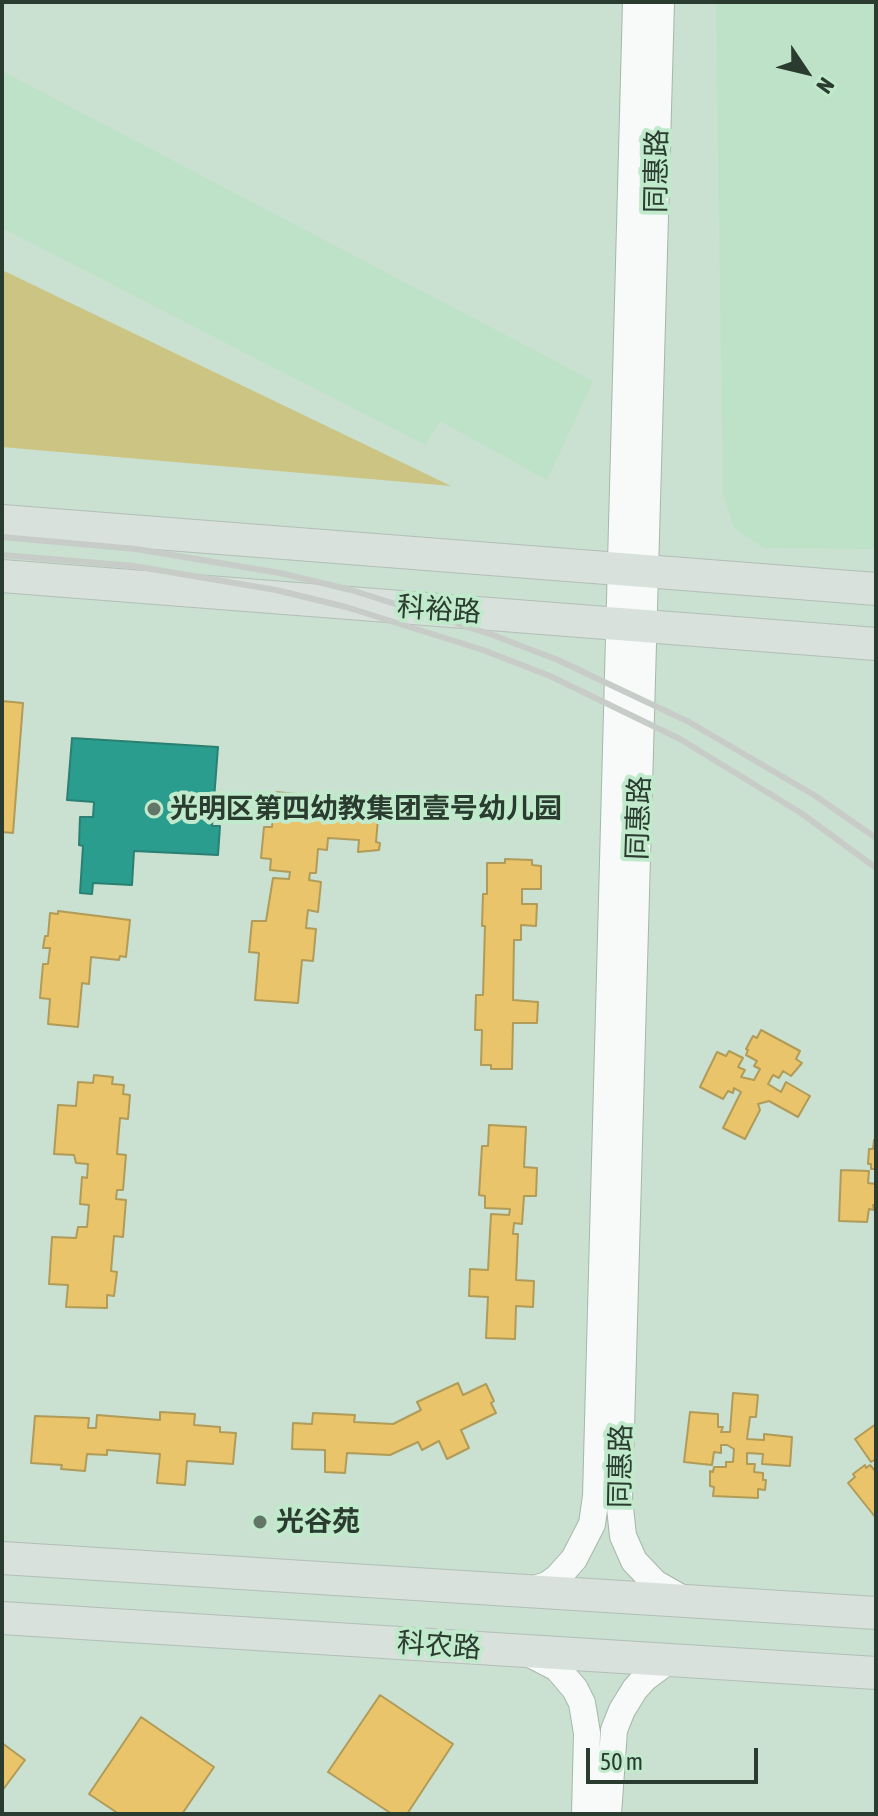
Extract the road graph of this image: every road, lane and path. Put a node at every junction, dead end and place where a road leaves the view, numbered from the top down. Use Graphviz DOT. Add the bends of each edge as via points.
graph roads {
  1 [pos="636,2"];
  2 [pos="661,2"];
  3 [pos="2,521"];
  4 [pos="634,570"];
  5 [pos="2,576"];
  6 [pos="876,589"];
  7 [pos="632,625"];
  8 [pos="876,644"];
  9 [pos="2,1558"];
  10 [pos="525,1591"];
  11 [pos="690,1601"];
  12 [pos="876,1613"];
  13 [pos="2,1618"];
  14 [pos="518,1651"];
  15 [pos="669,1660"];
  16 [pos="876,1673"];
  17 [pos="585,1814"];
  18 [pos="608,1814"];
  1 -- 4 [label="street, 同惠路"];
  2 -- 4 [label="street, 同惠路"];
  3 -- 4 [label="main road, 科裕路"];
  4 -- 6 [label="main road, 科裕路"];
  4 -- 7 [label="street, 同惠路"];
  5 -- 7 [label="main road, 科裕路"];
  7 -- 8 [label="main road, 科裕路"];
  7 -- 10 [label="street, 同惠路" via="595,1512 566,1569 547,1585"];
  7 -- 11 [label="street, 同惠路" via="619,1519 626,1549 642,1571 667,1592"];
  9 -- 10 [label="main road"];
  10 -- 11 [label="main road"];
  11 -- 12 [label="main road"];
  13 -- 14 [label="main road, 科农路"];
  14 -- 15 [label="main road, 科农路"];
  14 -- 17 [label="street" via="557,1668 582,1703 587,1733"];
  15 -- 16 [label="main road, 科农路"];
  15 -- 18 [label="street" via="635,1689 618,1720 610,1752"];
}
